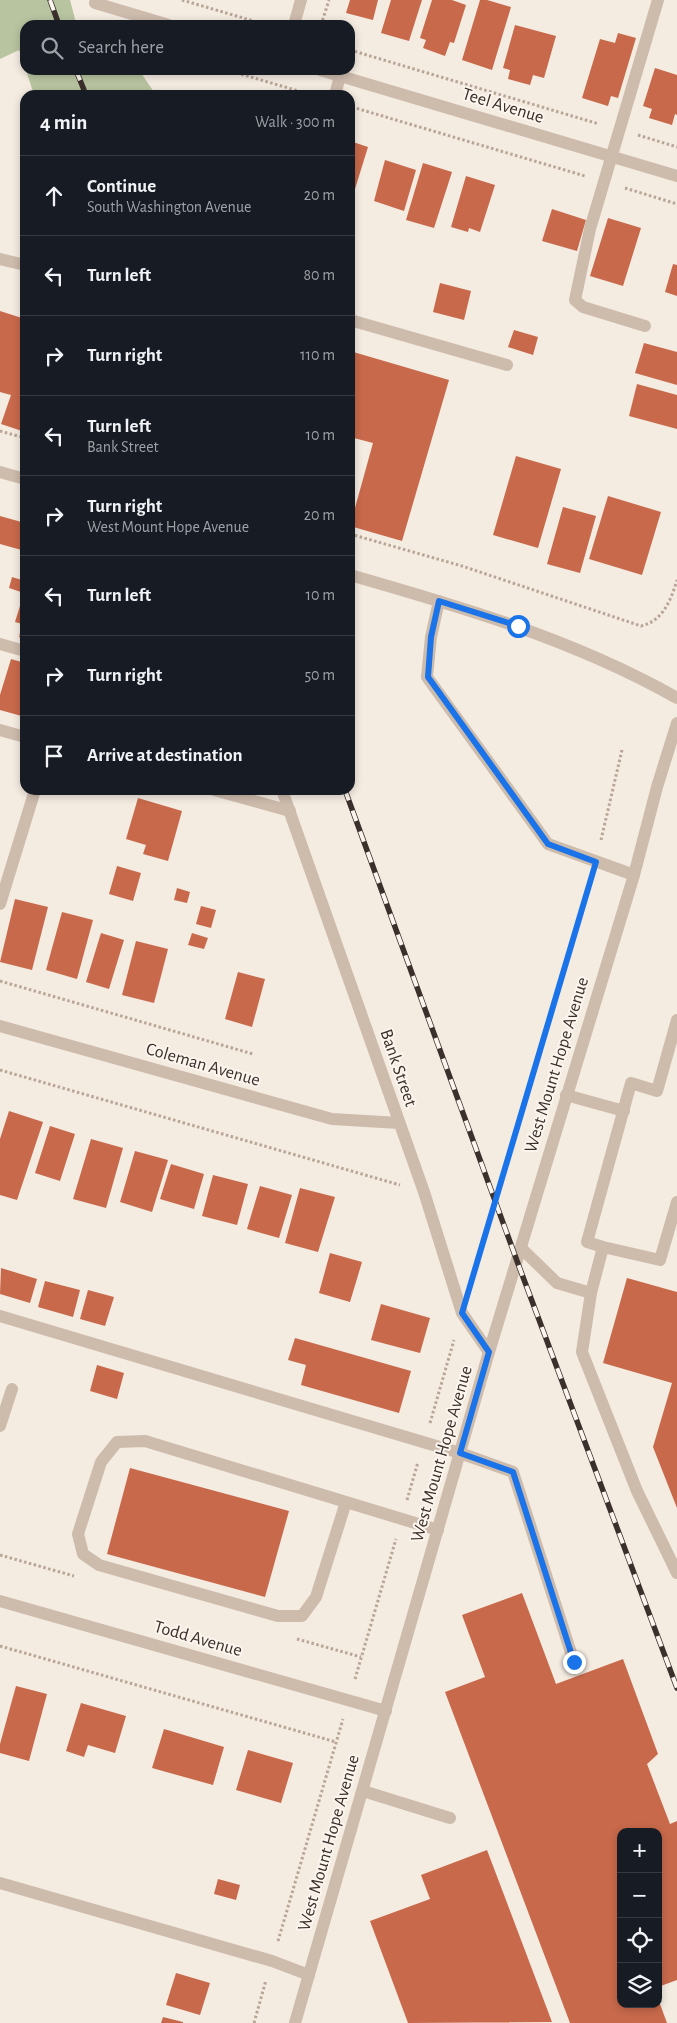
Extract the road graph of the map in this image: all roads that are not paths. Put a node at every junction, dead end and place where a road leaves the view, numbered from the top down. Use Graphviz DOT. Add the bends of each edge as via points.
graph roads {
  1 [pos="301,0"];
  2 [pos="658,0"];
  3 [pos="95,3"];
  4 [pos="152,20"];
  5 [pos="295,20"];
  6 [pos="337,75"];
  7 [pos="340,76"];
  8 [pos="336,90"];
  9 [pos="612,157"];
  10 [pos="677,176"];
  11 [pos="0,259"];
  12 [pos="20,264"];
  13 [pos="355,321"];
  14 [pos="645,326"];
  15 [pos="507,365"];
  16 [pos="0,472"];
  17 [pos="20,478"];
  18 [pos="355,576"];
  19 [pos="439,601"];
  20 [pos="0,644"];
  21 [pos="20,650"];
  22 [pos="677,698"];
  23 [pos="677,723"];
  24 [pos="0,730"];
  25 [pos="20,736"];
  26 [pos="33,795"];
  27 [pos="231,795"];
  28 [pos="284,795"];
  29 [pos="290,812"];
  30 [pos="634,875"];
  31 [pos="0,904"];
  32 [pos="677,1020"];
  33 [pos="0,1026"];
  34 [pos="566,1095"];
  35 [pos="624,1111"];
  36 [pos="399,1123"];
  37 [pos="677,1202"];
  38 [pos="603,1247"];
  39 [pos="521,1248"];
  40 [pos="591,1292"];
  41 [pos="0,1316"];
  42 [pos="489,1352"];
  43 [pos="12,1389"];
  44 [pos="0,1426"];
  45 [pos="460,1453"];
  46 [pos="346,1502"];
  47 [pos="438,1530"];
  48 [pos="677,1573"];
  49 [pos="0,1601"];
  50 [pos="574,1662"];
  51 [pos="386,1711"];
  52 [pos="363,1791"];
  53 [pos="450,1818"];
  54 [pos="0,1882"];
  55 [pos="309,1976"];
  56 [pos="295,2023"];
  1 -- 5 [label="street"];
  2 -- 9 [label="street"];
  3 -- 4 [label="street"];
  6 -- 7 [label="street, Teel Avenue"];
  7 -- 8 [label="street"];
  7 -- 9 [label="street, Teel Avenue"];
  9 -- 10 [label="street, Teel Avenue"];
  9 -- 14 [label="street" via="574,300 583,307"];
  11 -- 12 [label="street"];
  13 -- 15 [label="street"];
  16 -- 17 [label="street"];
  18 -- 19 [label="street"];
  19 -- 22 [label="street" via="539,634 625,670"];
  19 -- 30 [label="street" via="431,637 428,677 548,844"];
  20 -- 21 [label="street"];
  23 -- 30 [label="street, West Mount Hope Avenue"];
  24 -- 25 [label="street"];
  26 -- 31 [label="street"];
  27 -- 29 [label="street"];
  28 -- 29 [label="street, Bank Street"];
  29 -- 36 [label="street, Bank Street"];
  30 -- 34 [label="street, West Mount Hope Avenue"];
  32 -- 35 [label="street" via="657,1091 631,1083"];
  33 -- 36 [label="street, Coleman Avenue" via="332,1119"];
  34 -- 35 [label="street"];
  34 -- 39 [label="street, West Mount Hope Avenue"];
  35 -- 38 [label="street" via="587,1242"];
  36 -- 42 [label="street, Bank Street" via="462,1313"];
  37 -- 38 [label="street" via="660,1260"];
  38 -- 40 [label="street"];
  39 -- 40 [label="street" via="557,1283"];
  39 -- 42 [label="street, West Mount Hope Avenue"];
  40 -- 48 [label="street" via="582,1352 637,1491"];
  41 -- 45 [label="street"];
  42 -- 45 [label="street, West Mount Hope Avenue"];
  43 -- 44 [label="street"];
  45 -- 47 [label="street, West Mount Hope Avenue"];
  45 -- 50 [label="street" via="513,1472"];
  46 -- 46 [label="street" via="145,1442 117,1442 101,1462 78,1534 83,1554 99,1565 278,1616 302,1616 316,1597"];
  46 -- 47 [label="street"];
  47 -- 51 [label="street, West Mount Hope Avenue"];
  49 -- 51 [label="street, Todd Avenue"];
  51 -- 52 [label="street, West Mount Hope Avenue"];
  52 -- 53 [label="street"];
  52 -- 55 [label="street, West Mount Hope Avenue"];
  54 -- 55 [label="street" via="272,1961"];
  55 -- 56 [label="street, West Mount Hope Avenue"];
}
